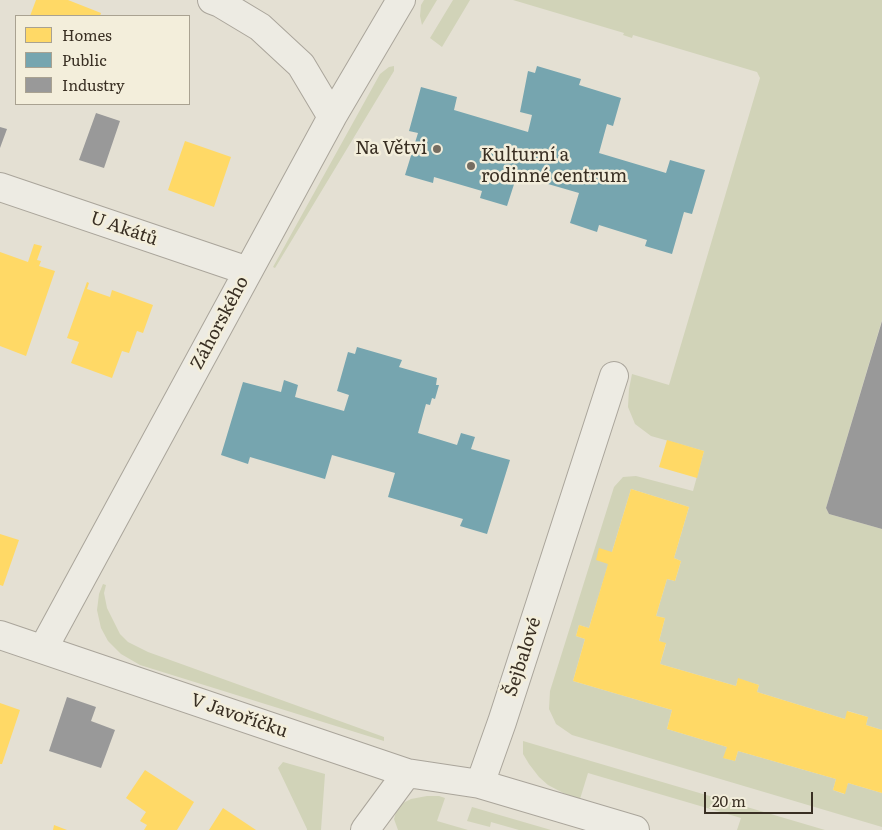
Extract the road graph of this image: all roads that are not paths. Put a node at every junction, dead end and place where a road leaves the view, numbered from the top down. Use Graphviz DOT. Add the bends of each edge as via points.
graph roads {
  1 [pos="212,0"];
  2 [pos="401,0"];
  3 [pos="332,117"];
  4 [pos="0,187"];
  5 [pos="248,271"];
  6 [pos="614,376"];
  7 [pos="0,635"];
  8 [pos="43,649"];
  9 [pos="407,773"];
  10 [pos="480,784"];
  11 [pos="367,829"];
  12 [pos="635,830"];
  1 -- 3 [label="street" via="260,26 301,65"];
  2 -- 3 [label="street, Záhorského"];
  3 -- 5 [label="street, Záhorského"];
  4 -- 5 [label="street, U Akátů"];
  5 -- 8 [label="street, Záhorského"];
  6 -- 10 [label="street, Šejbalové"];
  7 -- 8 [label="street, V Javoříčku"];
  8 -- 9 [label="street, V Javoříčku"];
  9 -- 10 [label="street, V Javoříčku"];
  9 -- 11 [label="street"];
  10 -- 12 [label="street"];
}
